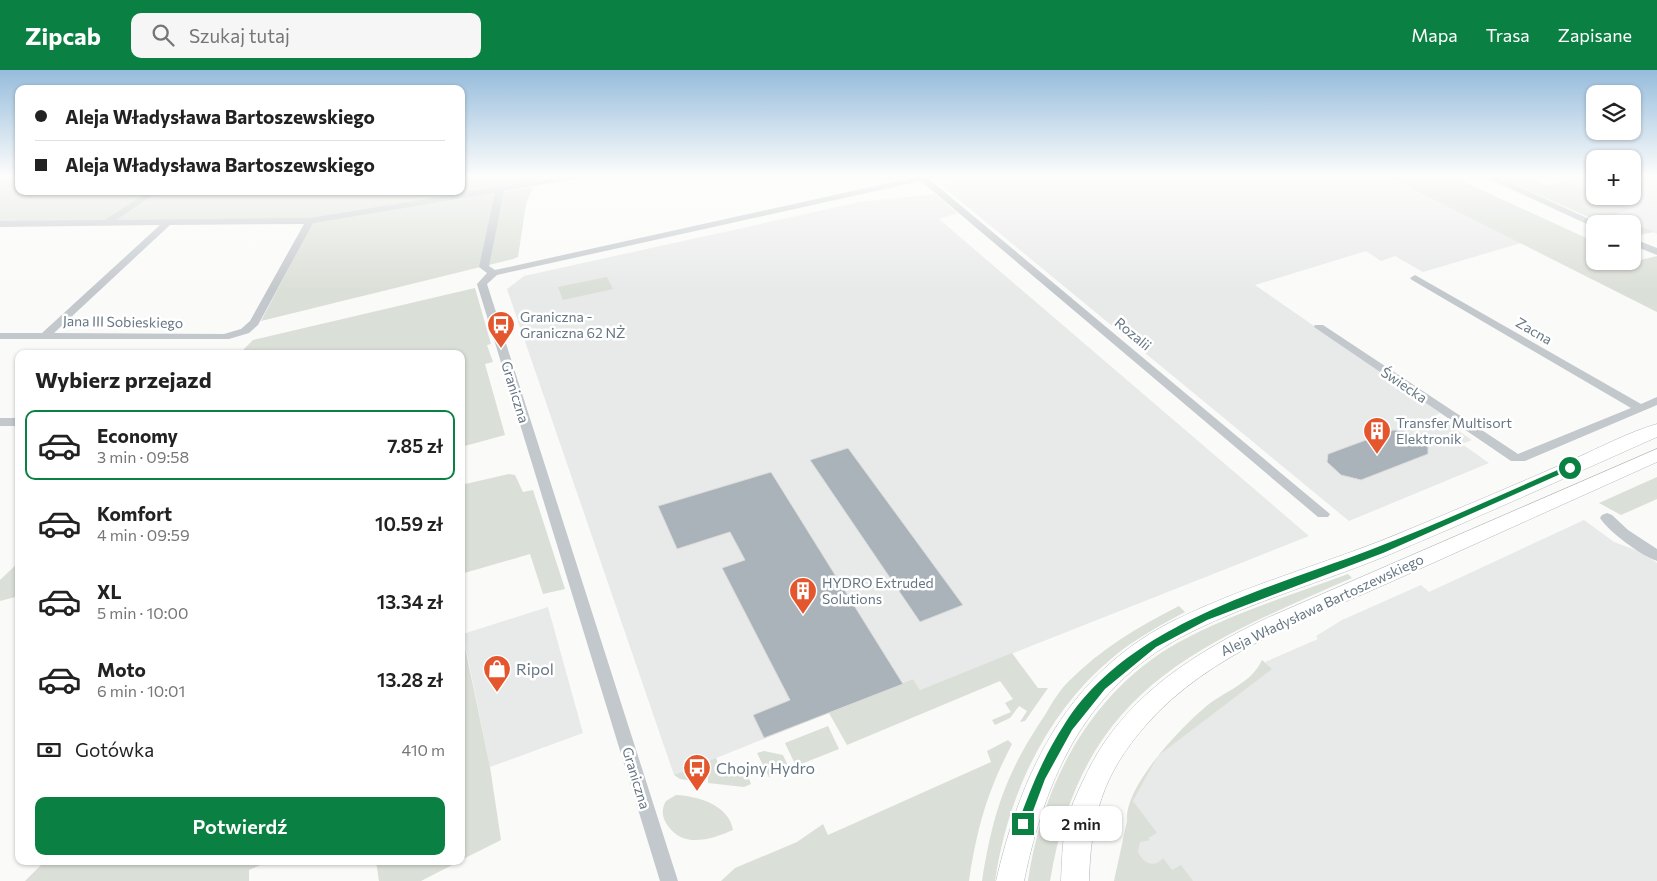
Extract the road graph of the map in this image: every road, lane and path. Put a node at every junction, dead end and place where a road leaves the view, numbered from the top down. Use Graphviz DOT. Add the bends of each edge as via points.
graph roads {
  1 [pos="118,215"];
  2 [pos="345,215"];
  3 [pos="495,215"];
  4 [pos="755,215"];
  5 [pos="970,215"];
  6 [pos="1575,215"];
  7 [pos="1586,220"];
  8 [pos="310,221"];
  9 [pos="107,222"];
  10 [pos="168,222"];
  11 [pos="0,224"];
  12 [pos="1641,245"];
  13 [pos="1657,252"];
  14 [pos="494,273"];
  15 [pos="1415,278"];
  16 [pos="1319,327"];
  17 [pos="46,335"];
  18 [pos="0,336"];
  19 [pos="1657,401"];
  20 [pos="1640,408"];
  21 [pos="0,422"];
  22 [pos="15,422"];
  23 [pos="1657,430"];
  24 [pos="1657,455"];
  25 [pos="1323,514"];
  26 [pos="1607,518"];
  27 [pos="1657,556"];
  28 [pos="668,881"];
  29 [pos="1010,881"];
  30 [pos="1075,881"];
  1 -- 9 [label="street"];
  2 -- 8 [label="street"];
  3 -- 14 [label="street" via="484,267"];
  4 -- 14 [label="street"];
  5 -- 25 [label="street, Rozalii"];
  6 -- 7 [label="street"];
  8 -- 10 [label="street"];
  8 -- 17 [label="street, Jana III Sobieskiego" via="254,322 245,330 225,337"];
  9 -- 10 [label="street"];
  9 -- 11 [label="street"];
  10 -- 17 [label="street"];
  12 -- 13 [label="street"];
  14 -- 28 [label="street, Graniczna" via="482,284"];
  15 -- 20 [label="street, Zacna"];
  16 -- 20 [label="street, Świecka" via="1515,458"];
  17 -- 18 [label="street, Jana III Sobieskiego"];
  19 -- 20 [label="street"];
  21 -- 22 [label="street"];
  23 -- 29 [label="main road, Aleja Władysława Bartoszewskiego" via="1379,550 1203,617 1152,644 1101,686 1068,726 1052,752 1028,806"];
  24 -- 30 [label="main road, Aleja Władysława Bartoszewskiego" via="1275,624 1183,675 1147,706 1100,770 1084,807"];
  26 -- 27 [label="street"];
}
